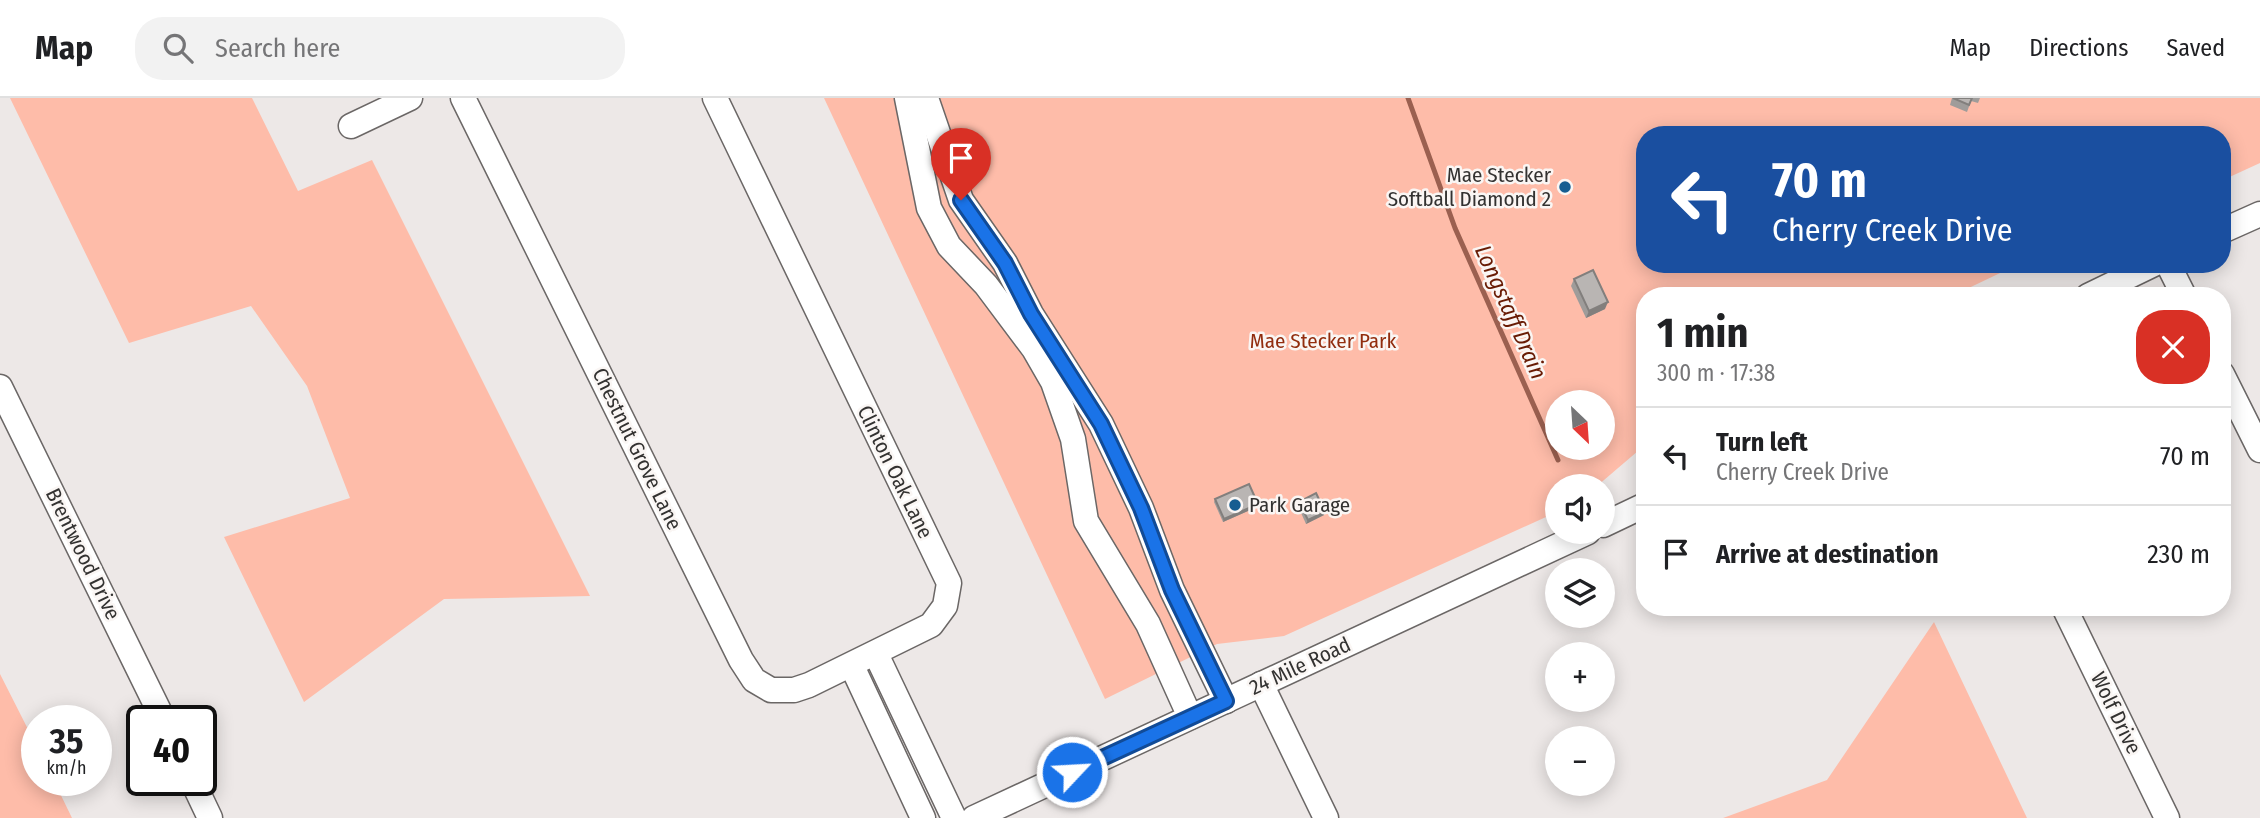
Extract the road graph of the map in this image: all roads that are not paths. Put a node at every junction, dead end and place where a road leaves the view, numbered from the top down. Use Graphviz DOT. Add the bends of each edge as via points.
graph roads {
  1 [pos="410,98"];
  2 [pos="463,98"];
  3 [pos="715,98"];
  4 [pos="907,98"];
  5 [pos="926,98"];
  6 [pos="351,125"];
  7 [pos="2260,214"];
  8 [pos="2231,227"];
  9 [pos="2135,273"];
  10 [pos="2107,287"];
  11 [pos="1045,352"];
  12 [pos="0,387"];
  13 [pos="2231,392"];
  14 [pos="2260,450"];
  15 [pos="1636,509"];
  16 [pos="1615,519"];
  17 [pos="1562,544"];
  18 [pos="1172,590"];
  19 [pos="1138,607"];
  20 [pos="2068,616"];
  21 [pos="876,654"];
  22 [pos="852,666"];
  23 [pos="1261,684"];
  24 [pos="1226,701"];
  25 [pos="156,705"];
  26 [pos="1190,717"];
  27 [pos="200,796"];
  28 [pos="210,818"];
  29 [pos="923,818"];
  30 [pos="954,818"];
  31 [pos="974,818"];
  32 [pos="1326,818"];
  33 [pos="2168,818"];
  1 -- 6 [label="street"];
  2 -- 22 [label="street, Chestnut Grove Lane" via="747,671 762,686 782,691"];
  3 -- 21 [label="street, Clinton Oak Lane" via="948,583 945,606 931,625"];
  4 -- 11 [label="street" via="929,208 949,246"];
  5 -- 11 [label="street" via="961,200 1005,263"];
  7 -- 8 [label="street"];
  9 -- 10 [label="street"];
  11 -- 18 [label="street" via="1101,424 1141,508"];
  11 -- 19 [label="street" via="1073,439 1086,521"];
  12 -- 25 [label="street, Brentwood Drive"];
  13 -- 14 [label="street"];
  15 -- 16 [label="street"];
  17 -- 23 [label="street, 24 Mile Road"];
  18 -- 19 [label="street"];
  18 -- 24 [label="street"];
  19 -- 26 [label="street"];
  20 -- 33 [label="street, Wolf Drive"];
  21 -- 22 [label="street, Chestnut Grove Lane"];
  21 -- 30 [label="street"];
  22 -- 29 [label="street"];
  23 -- 24 [label="street, 24 Mile Road"];
  23 -- 32 [label="street"];
  24 -- 26 [label="street, 24 Mile Road"];
  26 -- 31 [label="street, 24 Mile Road"];
  27 -- 28 [label="street"];
}
